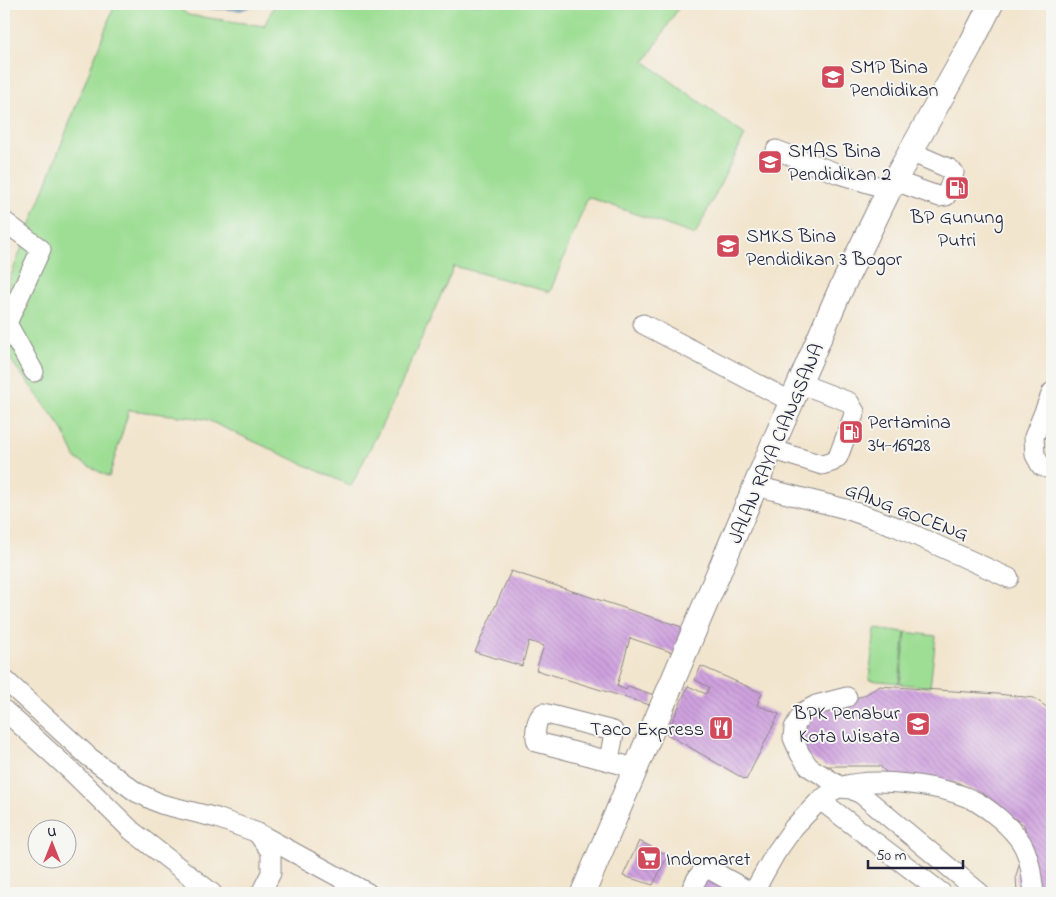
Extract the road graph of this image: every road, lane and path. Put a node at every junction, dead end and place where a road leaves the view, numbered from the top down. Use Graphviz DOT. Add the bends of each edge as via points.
graph roads {
  1 [pos="991,4"];
  2 [pos="776,150"];
  3 [pos="911,152"];
  4 [pos="892,185"];
  5 [pos="4,221"];
  6 [pos="643,324"];
  7 [pos="34,372"];
  8 [pos="795,392"];
  9 [pos="1052,392"];
  10 [pos="771,449"];
  11 [pos="1052,470"];
  12 [pos="756,486"];
  13 [pos="1009,578"];
  14 [pos="4,680"];
  15 [pos="847,697"];
  16 [pos="4,710"];
  17 [pos="609,760"];
  18 [pos="635,768"];
  19 [pos="839,788"];
  20 [pos="820,800"];
  21 [pos="278,849"];
  22 [pos="312,862"];
  23 [pos="744,891"];
  24 [pos="212,893"];
  25 [pos="261,893"];
  26 [pos="356,893"];
  27 [pos="368,893"];
  28 [pos="583,893"];
  29 [pos="690,893"];
  30 [pos="942,893"];
  31 [pos="980,893"];
  32 [pos="1034,893"];
  1 -- 3 [label="main road, JALAN RAYA CIANGSANA"];
  2 -- 4 [label="street" via="839,174"];
  3 -- 4 [label="main road, JALAN RAYA CIANGSANA"];
  3 -- 4 [label="street" via="950,168 954,173 946,196"];
  4 -- 8 [label="main road, JALAN RAYA CIANGSANA"];
  5 -- 7 [label="street" via="41,249 7,322"];
  6 -- 8 [label="street"];
  8 -- 10 [label="main road, JALAN RAYA CIANGSANA"];
  8 -- 10 [label="street" via="849,402 855,412 838,457 822,464"];
  9 -- 11 [label="street" via="1034,437 1035,455 1041,466"];
  10 -- 12 [label="main road, JALAN RAYA CIANGSANA"];
  12 -- 13 [label="street, GANG GOCENG" via="846,509 897,527"];
  12 -- 18 [label="main road, JALAN RAYA CIANGSANA"];
  14 -- 21 [label="street" via="89,757 136,792 161,804 217,818 258,833"];
  15 -- 19 [label="street" via="803,712 794,728 793,738 809,767"];
  16 -- 24 [label="street" via="132,831"];
  17 -- 18 [label="street"];
  18 -- 28 [label="main road, JALAN RAYA CIANGSANA"];
  19 -- 20 [label="street"];
  19 -- 31 [label="street" via="862,794"];
  19 -- 32 [label="street" via="864,782 920,785 975,801 1001,820 1021,843 1031,866"];
  20 -- 23 [label="street" via="794,827"];
  20 -- 30 [label="street"];
  21 -- 22 [label="street"];
  21 -- 25 [label="street"];
  22 -- 26 [label="street"];
  22 -- 27 [label="street"];
  23 -- 29 [label="street" via="709,869 700,874"];
}
